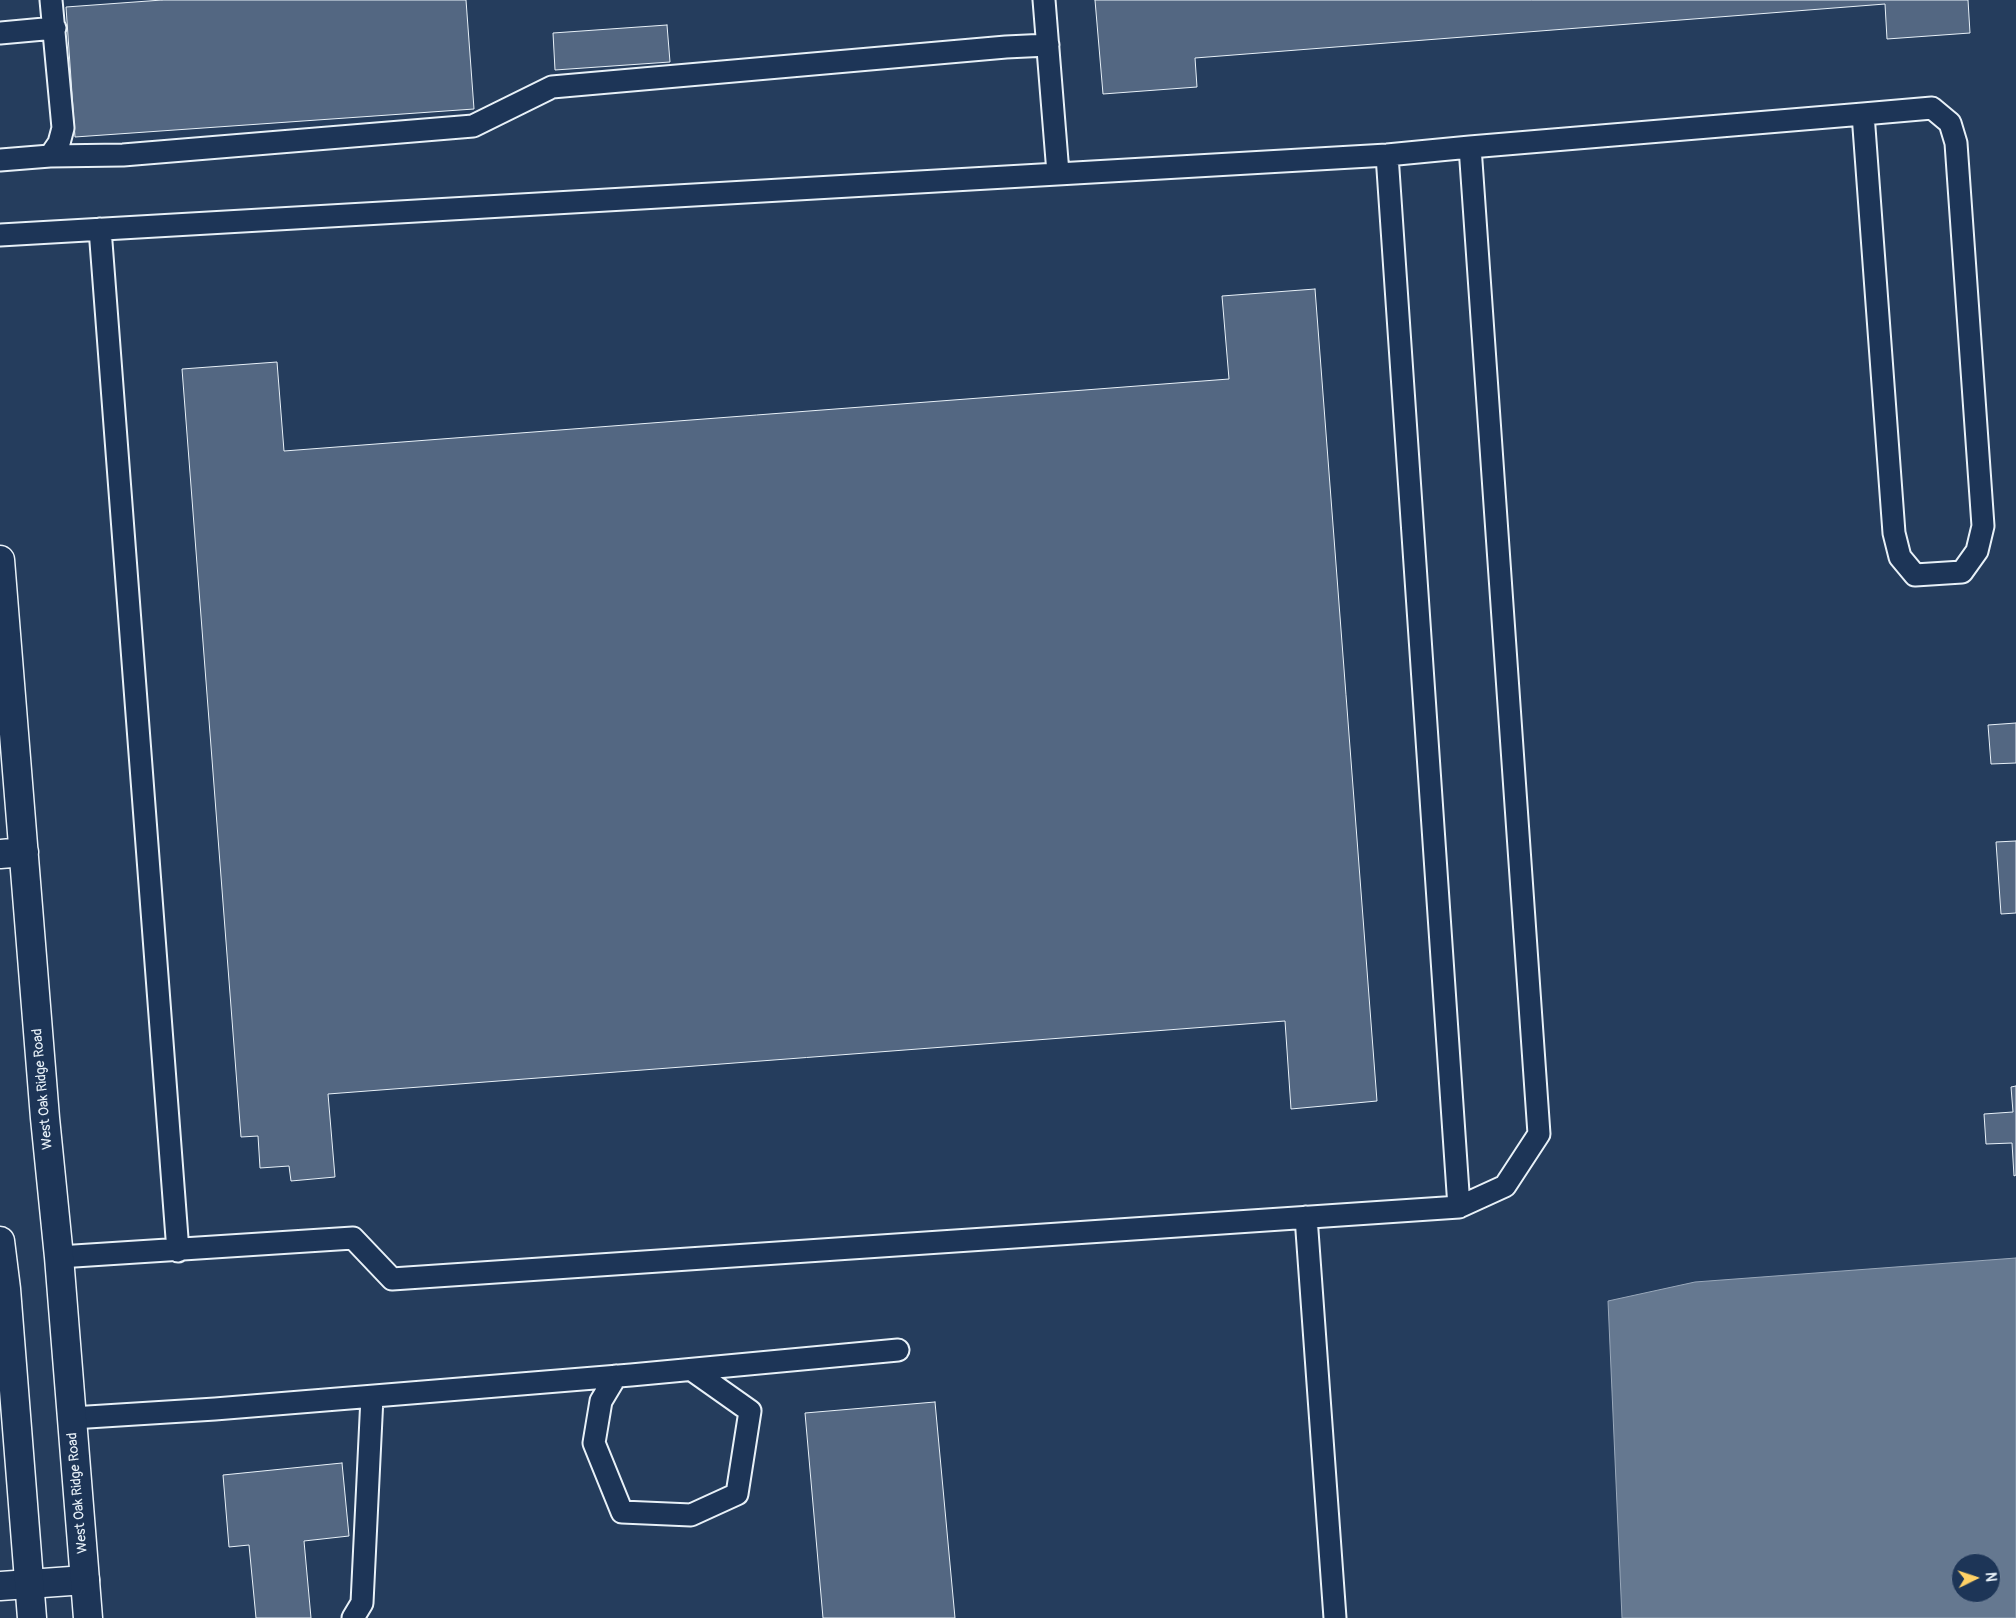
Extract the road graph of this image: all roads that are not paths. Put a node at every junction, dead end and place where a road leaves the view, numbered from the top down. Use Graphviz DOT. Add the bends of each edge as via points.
graph roads {
  1 [pos="51,0"];
  2 [pos="1044,0"];
  3 [pos="55,28"];
  4 [pos="0,33"];
  5 [pos="1048,45"];
  6 [pos="1864,114"];
  7 [pos="1470,147"];
  8 [pos="1387,155"];
  9 [pos="50,156"];
  10 [pos="0,160"];
  11 [pos="1058,174"];
  12 [pos="100,229"];
  13 [pos="0,235"];
  14 [pos="0,560"];
  15 [pos="12,853"];
  16 [pos="1459,1207"];
  17 [pos="1306,1217"];
  18 [pos="0,1240"];
  19 [pos="178,1251"];
  20 [pos="58,1257"];
  21 [pos="898,1350"];
  22 [pos="692,1370"];
  23 [pos="616,1376"];
  24 [pos="372,1396"];
  25 [pos="72,1418"];
  26 [pos="85,1580"];
  27 [pos="29,1584"];
  28 [pos="0,1586"];
  29 [pos="32,1618"];
  30 [pos="88,1618"];
  31 [pos="353,1618"];
  32 [pos="1335,1618"];
  1 -- 3 [label="lane"];
  2 -- 5 [label="lane"];
  3 -- 4 [label="lane"];
  3 -- 9 [label="lane" via="63,128 59,143"];
  5 -- 9 [label="lane" via="552,87 473,126 123,155"];
  5 -- 11 [label="lane"];
  6 -- 6 [label="lane" via="1894,533 1900,557 1915,575 1962,572 1977,551 1982,526 1956,143 1950,122 1932,108"];
  6 -- 7 [label="lane"];
  7 -- 8 [label="lane"];
  7 -- 16 [label="lane" via="1539,1134 1505,1186"];
  8 -- 11 [label="lane"];
  8 -- 16 [label="lane"];
  9 -- 10 [label="lane"];
  11 -- 12 [label="lane"];
  12 -- 13 [label="lane"];
  12 -- 19 [label="lane"];
  14 -- 15 [label="street, West Oak Ridge Road"];
  15 -- 20 [label="street, West Oak Ridge Road" via="45,1118"];
  16 -- 17 [label="lane"];
  17 -- 19 [label="lane" via="392,1279 353,1238"];
  17 -- 32 [label="lane"];
  18 -- 27 [label="street"];
  19 -- 20 [label="lane"];
  20 -- 25 [label="street, West Oak Ridge Road"];
  21 -- 22 [label="lane"];
  22 -- 23 [label="lane"];
  22 -- 23 [label="lane" via="750,1410 737,1494 691,1515 622,1512 594,1443 601,1401"];
  23 -- 24 [label="lane"];
  24 -- 25 [label="lane"];
  24 -- 31 [label="lane" via="362,1603"];
  25 -- 26 [label="street, West Oak Ridge Road"];
  26 -- 27 [label="street"];
  26 -- 30 [label="street, West Oak Ridge Road"];
  27 -- 28 [label="street"];
  27 -- 29 [label="street"];
}
